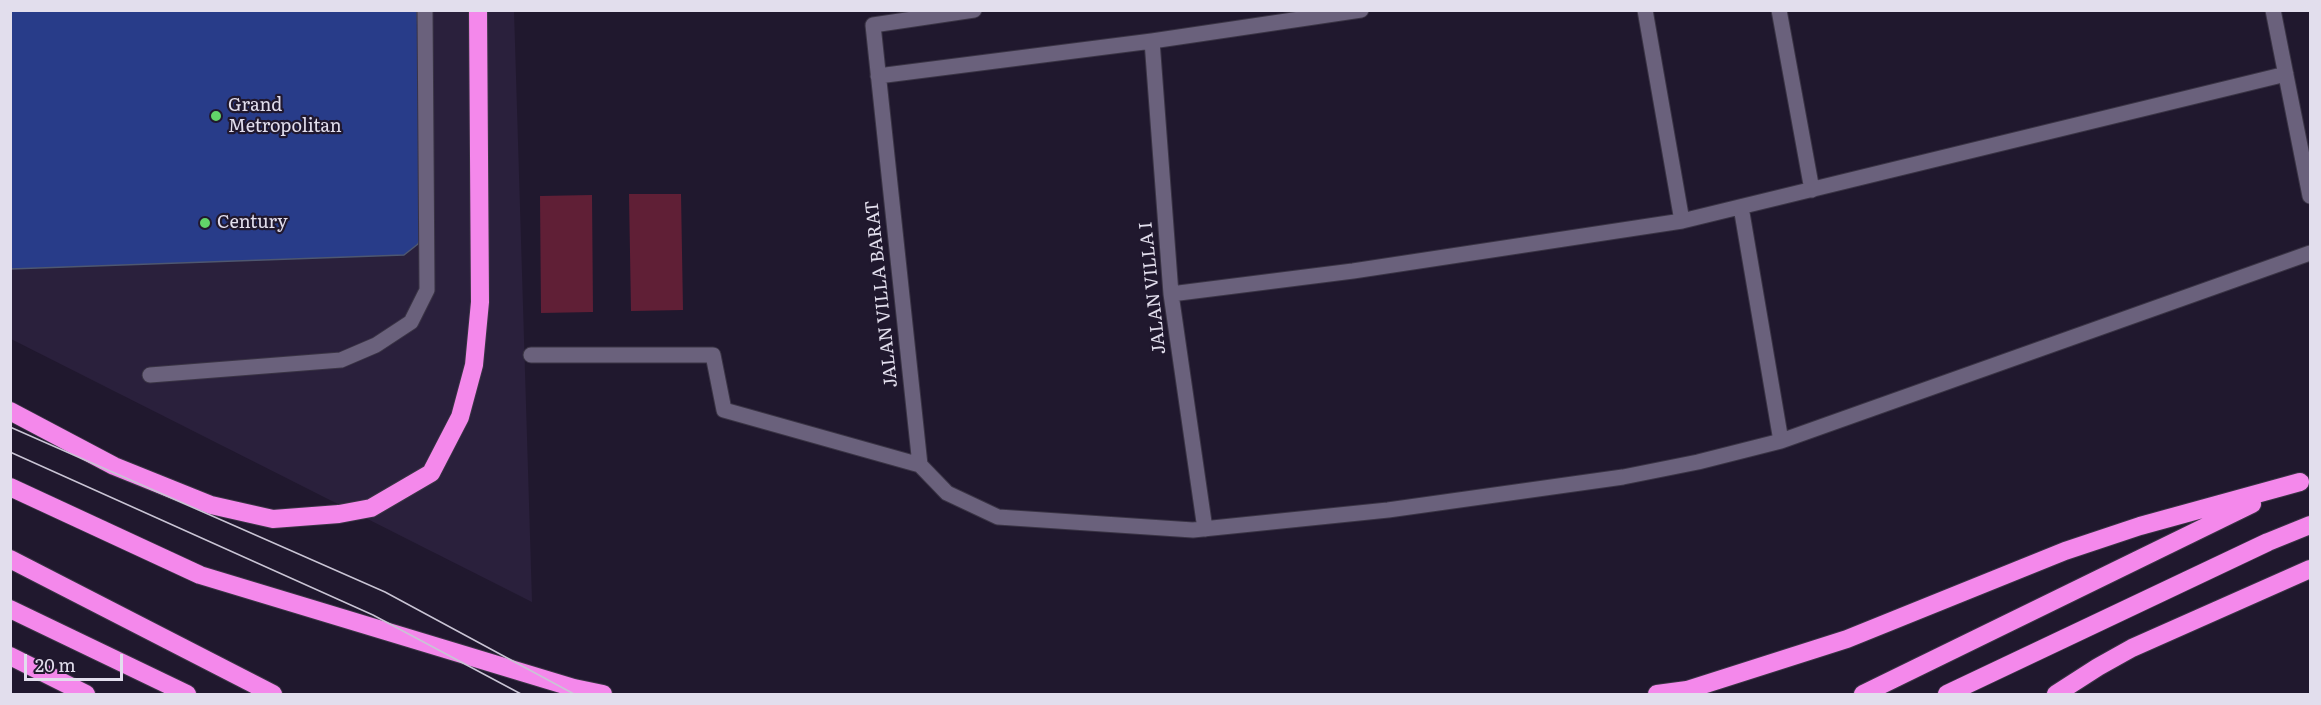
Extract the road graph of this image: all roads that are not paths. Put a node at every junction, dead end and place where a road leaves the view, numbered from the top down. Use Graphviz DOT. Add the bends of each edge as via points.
graph roads {
  1 [pos="425,10"];
  2 [pos="478,10"];
  3 [pos="974,10"];
  4 [pos="1361,10"];
  5 [pos="1645,10"];
  6 [pos="1779,10"];
  7 [pos="2272,10"];
  8 [pos="1152,41"];
  9 [pos="2286,74"];
  10 [pos="878,76"];
  11 [pos="1812,190"];
  12 [pos="2310,196"];
  13 [pos="1741,207"];
  14 [pos="1682,220"];
  15 [pos="2310,253"];
  16 [pos="1171,294"];
  17 [pos="531,355"];
  18 [pos="150,375"];
  19 [pos="10,411"];
  20 [pos="1781,441"];
  21 [pos="920,465"];
  22 [pos="2305,479"];
  23 [pos="10,487"];
  24 [pos="2310,525"];
  25 [pos="1205,529"];
  26 [pos="10,559"];
  27 [pos="2310,569"];
  28 [pos="10,609"];
  29 [pos="10,656"];
  30 [pos="86,694"];
  31 [pos="187,694"];
  32 [pos="273,694"];
  33 [pos="603,694"];
  34 [pos="1657,694"];
  35 [pos="1863,694"];
  36 [pos="1947,694"];
  37 [pos="2056,694"];
  1 -- 18 [label="street" via="427,290 411,322 376,345 341,360"];
  2 -- 19 [label="highway" via="480,302 474,364 460,417 431,473 371,508 273,519 211,505 114,466"];
  3 -- 10 [label="street, JALAN VILLA BARAT" via="873,25"];
  4 -- 8 [label="street"];
  5 -- 14 [label="street"];
  6 -- 11 [label="street"];
  7 -- 9 [label="street"];
  8 -- 10 [label="street"];
  8 -- 16 [label="street, JALAN VILLA I"];
  9 -- 11 [label="street"];
  9 -- 12 [label="street"];
  10 -- 21 [label="street, JALAN VILLA BARAT"];
  11 -- 13 [label="street"];
  13 -- 14 [label="street"];
  13 -- 20 [label="street"];
  14 -- 16 [label="street" via="1353,272"];
  15 -- 20 [label="street"];
  16 -- 25 [label="street, JALAN VILLA I"];
  17 -- 21 [label="street" via="713,355 724,410"];
  20 -- 25 [label="street" via="1611,478 1388,510"];
  21 -- 25 [label="street" via="947,493 998,517"];
  22 -- 34 [label="highway" via="2065,551 1847,639 1687,690"];
  22 -- 35 [label="highway"];
  23 -- 33 [label="highway" via="200,575"];
  24 -- 36 [label="highway"];
  26 -- 32 [label="highway"];
  27 -- 37 [label="highway" via="2132,648"];
  28 -- 31 [label="highway"];
  29 -- 30 [label="highway"];
}
